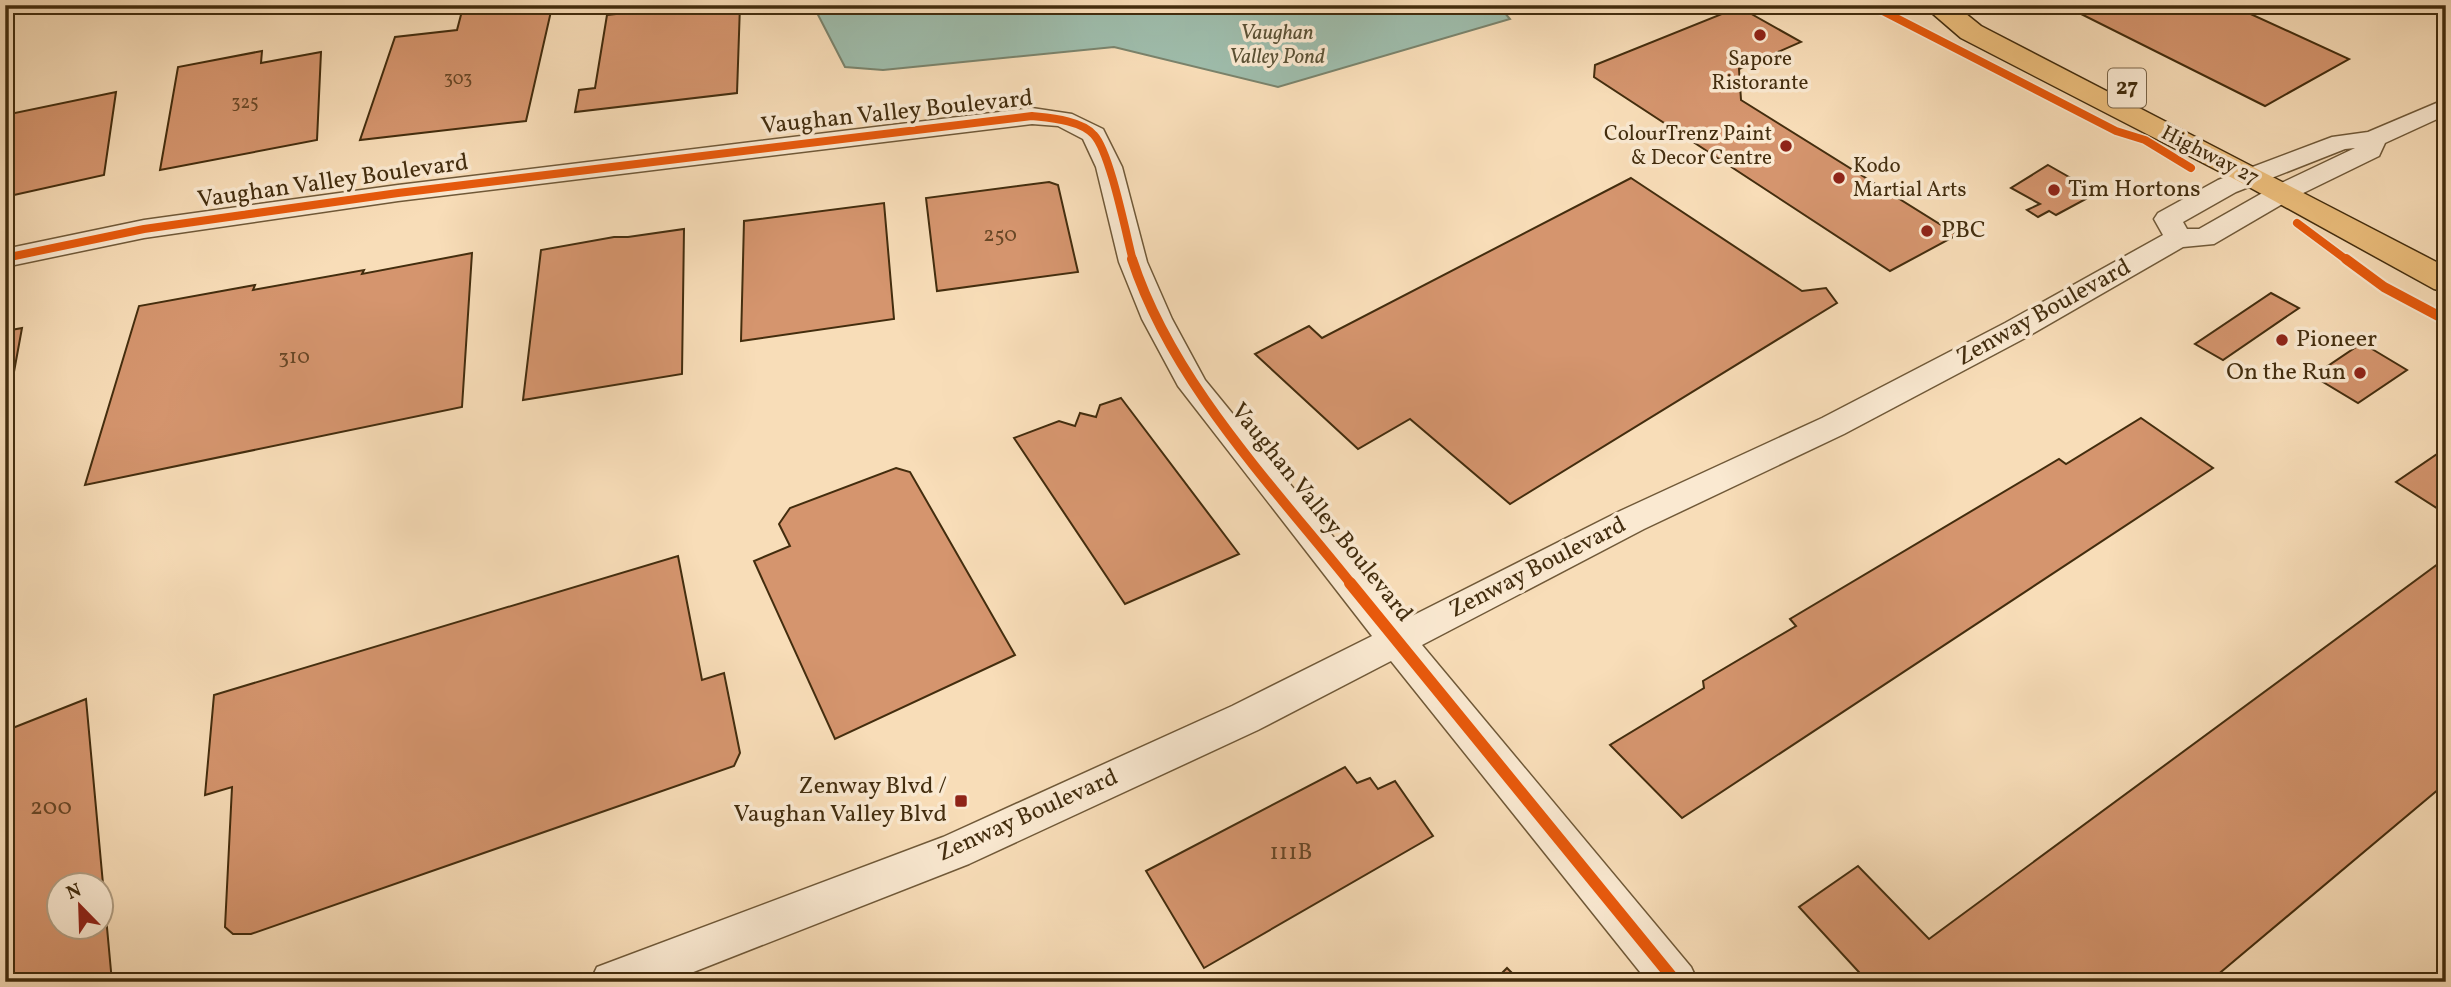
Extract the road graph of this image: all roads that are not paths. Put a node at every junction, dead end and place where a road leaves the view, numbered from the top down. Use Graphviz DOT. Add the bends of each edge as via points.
graph roads {
  1 [pos="1940,6"];
  2 [pos="2446,106"];
  3 [pos="2280,179"];
  4 [pos="2446,253"];
  5 [pos="5,258"];
  6 [pos="2446,281"];
  7 [pos="1396,640"];
  8 [pos="612,982"];
  9 [pos="1676,982"];
  1 -- 3 [label="main road, Highway 27 / 27" via="1971,32"];
  2 -- 3 [label="street, Zenway Boulevard" via="2373,139 2370,152"];
  3 -- 4 [label="main road, Highway 27 / 27"];
  3 -- 6 [label="main road, Highway 27 / 27"];
  3 -- 7 [label="street, Zenway Boulevard" via="2204,238 2179,238 1833,426 1632,520"];
  5 -- 7 [label="street, Vaughan Valley Boulevard" via="144,229 398,193 1032,116 1063,119 1094,134 1109,167 1133,262 1193,386"];
  7 -- 8 [label="street, Zenway Boulevard" via="1245,718 955,850"];
  7 -- 9 [label="street, Vaughan Valley Boulevard"];
}
